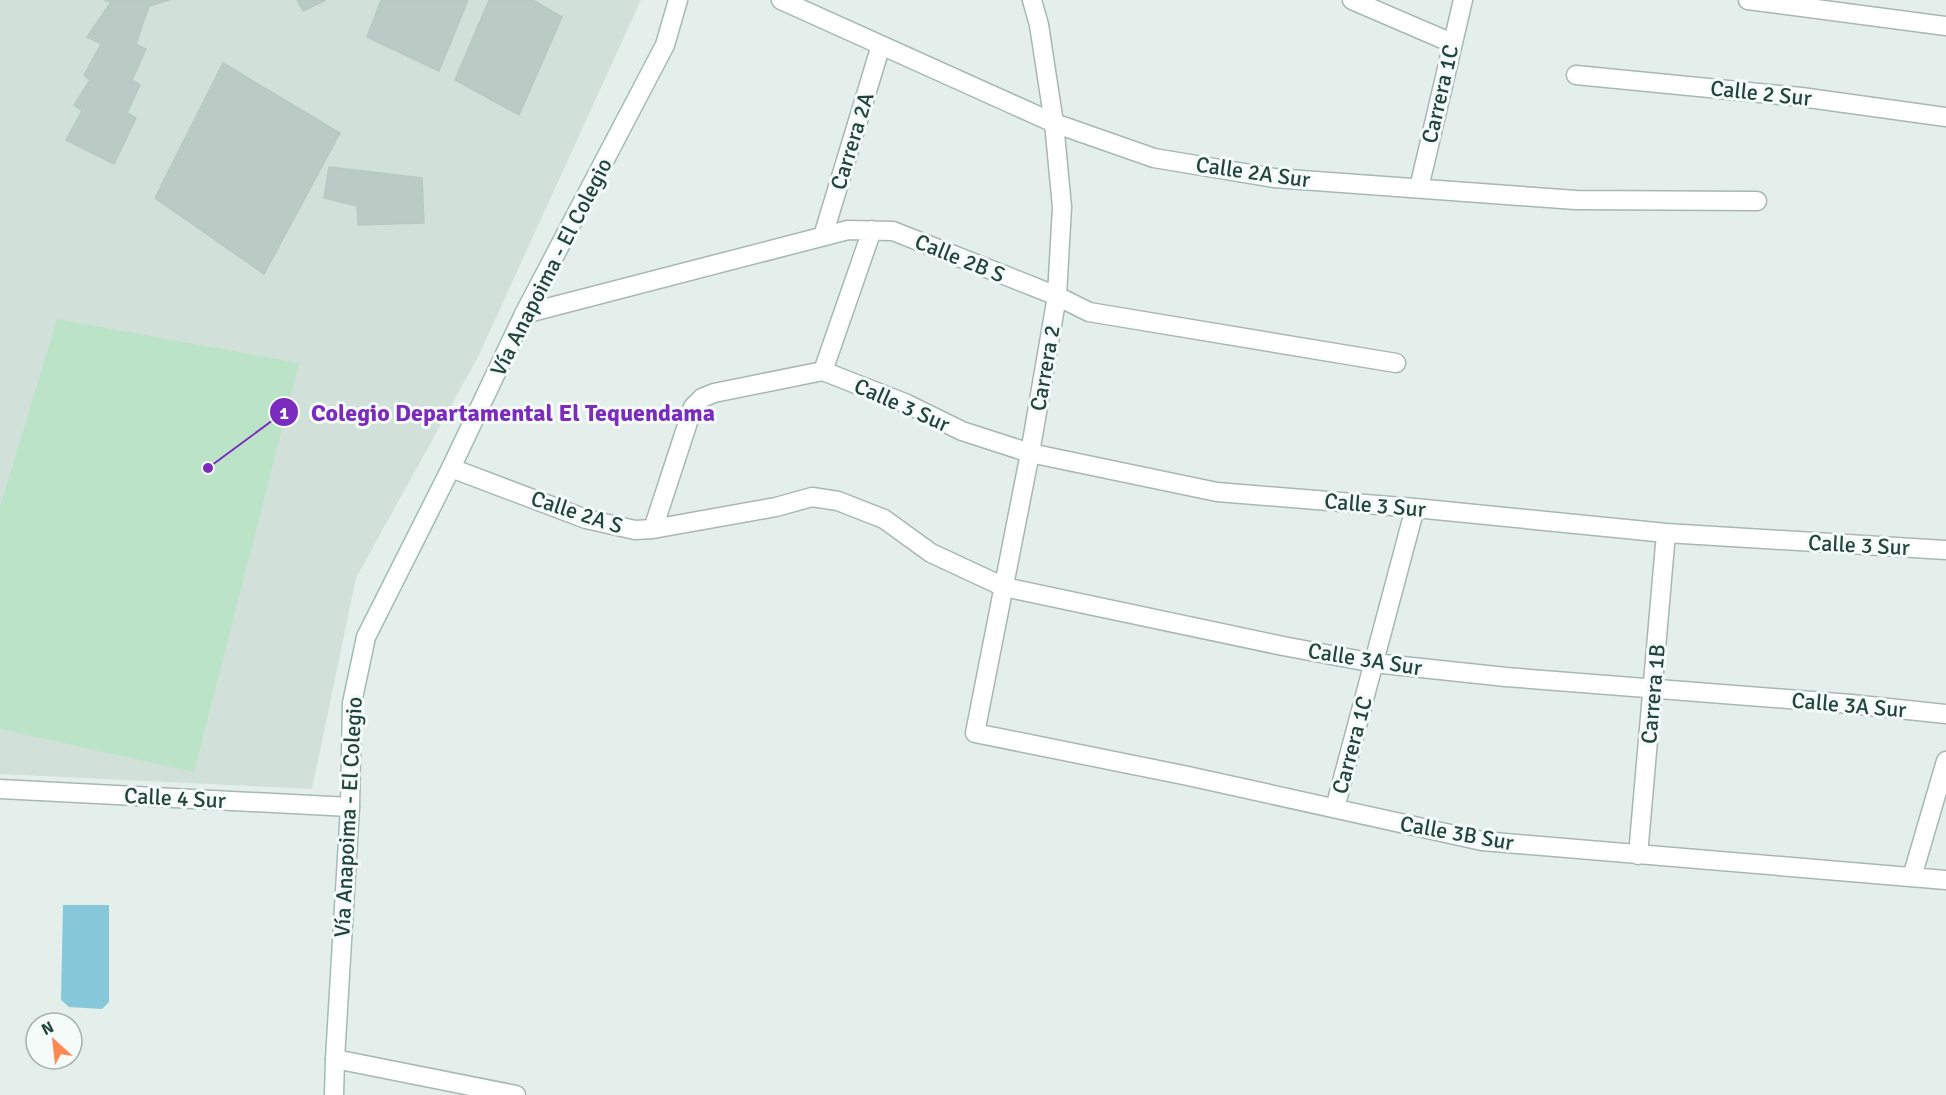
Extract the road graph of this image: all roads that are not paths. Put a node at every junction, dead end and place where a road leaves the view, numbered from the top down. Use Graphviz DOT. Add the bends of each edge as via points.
graph roads {
  1 [pos="678,0"];
  2 [pos="781,0"];
  3 [pos="1032,0"];
  4 [pos="1352,0"];
  5 [pos="1463,0"];
  6 [pos="1748,0"];
  7 [pos="1848,7"];
  8 [pos="1946,26"];
  9 [pos="1452,43"];
  10 [pos="881,45"];
  11 [pos="1576,75"];
  12 [pos="1946,117"];
  13 [pos="1054,123"];
  14 [pos="1419,188"];
  15 [pos="1757,201"];
  16 [pos="873,230"];
  17 [pos="823,236"];
  18 [pos="1057,296"];
  19 [pos="524,314"];
  20 [pos="1396,363"];
  21 [pos="822,371"];
  22 [pos="1030,453"];
  23 [pos="451,468"];
  24 [pos="812,497"];
  25 [pos="1415,508"];
  26 [pos="653,529"];
  27 [pos="1666,533"];
  28 [pos="1946,550"];
  29 [pos="1004,587"];
  30 [pos="1374,663"];
  31 [pos="1654,689"];
  32 [pos="1946,714"];
  33 [pos="975,734"];
  34 [pos="1946,761"];
  35 [pos="0,789"];
  36 [pos="350,807"];
  37 [pos="1335,808"];
  38 [pos="1638,855"];
  39 [pos="1912,877"];
  40 [pos="1946,880"];
  41 [pos="334,1059"];
  42 [pos="334,1095"];
  43 [pos="516,1095"];
  1 -- 19 [label="street, Vía Anapoima - El Colegio" via="665,45"];
  2 -- 10 [label="street, Calle 2A Sur"];
  3 -- 13 [label="street, Carrera 2"];
  4 -- 9 [label="street"];
  5 -- 9 [label="street, Carrera 1C"];
  6 -- 7 [label="street"];
  7 -- 8 [label="street"];
  9 -- 14 [label="street, Carrera 1C"];
  10 -- 13 [label="street, Calle 2A Sur"];
  10 -- 17 [label="street, Carrera 2A"];
  11 -- 12 [label="street, Calle 2 Sur" via="1801,97"];
  13 -- 14 [label="street, Calle 2A Sur" via="1154,158 1274,178"];
  13 -- 18 [label="street, Carrera 2" via="1062,207"];
  14 -- 15 [label="street, Calle 2A Sur" via="1576,200"];
  16 -- 17 [label="street, Calle 2B S"];
  16 -- 18 [label="street, Calle 2B S" via="893,231"];
  16 -- 21 [label="street"];
  17 -- 19 [label="street, Calle 2B S"];
  18 -- 20 [label="street, Calle 2B S" via="1089,312"];
  18 -- 22 [label="street, Carrera 2"];
  19 -- 23 [label="street, Vía Anapoima - El Colegio"];
  21 -- 22 [label="street, Calle 3 Sur" via="907,404 962,431"];
  21 -- 26 [label="street" via="702,398 693,407"];
  22 -- 25 [label="street, Calle 3 Sur" via="1217,492"];
  22 -- 29 [label="street, Carrera 2"];
  23 -- 26 [label="street, Calle 2A S" via="586,519 635,530"];
  23 -- 36 [label="street, Vía Anapoima - El Colegio" via="366,637 352,703"];
  24 -- 26 [label="street, Calle 2A S"];
  24 -- 29 [label="street, Calle 3A Sur" via="838,501 884,519 931,553"];
  25 -- 27 [label="street, Calle 3 Sur"];
  25 -- 30 [label="street, Carrera 1C"];
  27 -- 28 [label="street, Calle 3 Sur"];
  27 -- 31 [label="street, Carrera 1B"];
  29 -- 30 [label="street, Calle 3A Sur"];
  29 -- 33 [label="street, Carrera 2"];
  30 -- 31 [label="street, Calle 3A Sur"];
  30 -- 37 [label="street, Carrera 1C"];
  31 -- 32 [label="street, Calle 3A Sur"];
  31 -- 38 [label="street, Carrera 1B"];
  33 -- 37 [label="street, Calle 3B Sur"];
  34 -- 39 [label="street"];
  35 -- 36 [label="street, Calle 4 Sur"];
  36 -- 41 [label="street, Vía Anapoima - El Colegio"];
  37 -- 38 [label="street, Calle 3B Sur" via="1482,842"];
  38 -- 39 [label="street, Calle 3B Sur"];
  39 -- 40 [label="street, Calle 3B Sur"];
  41 -- 42 [label="street, Vía Anapoima - El Colegio"];
  41 -- 43 [label="street"];
}
